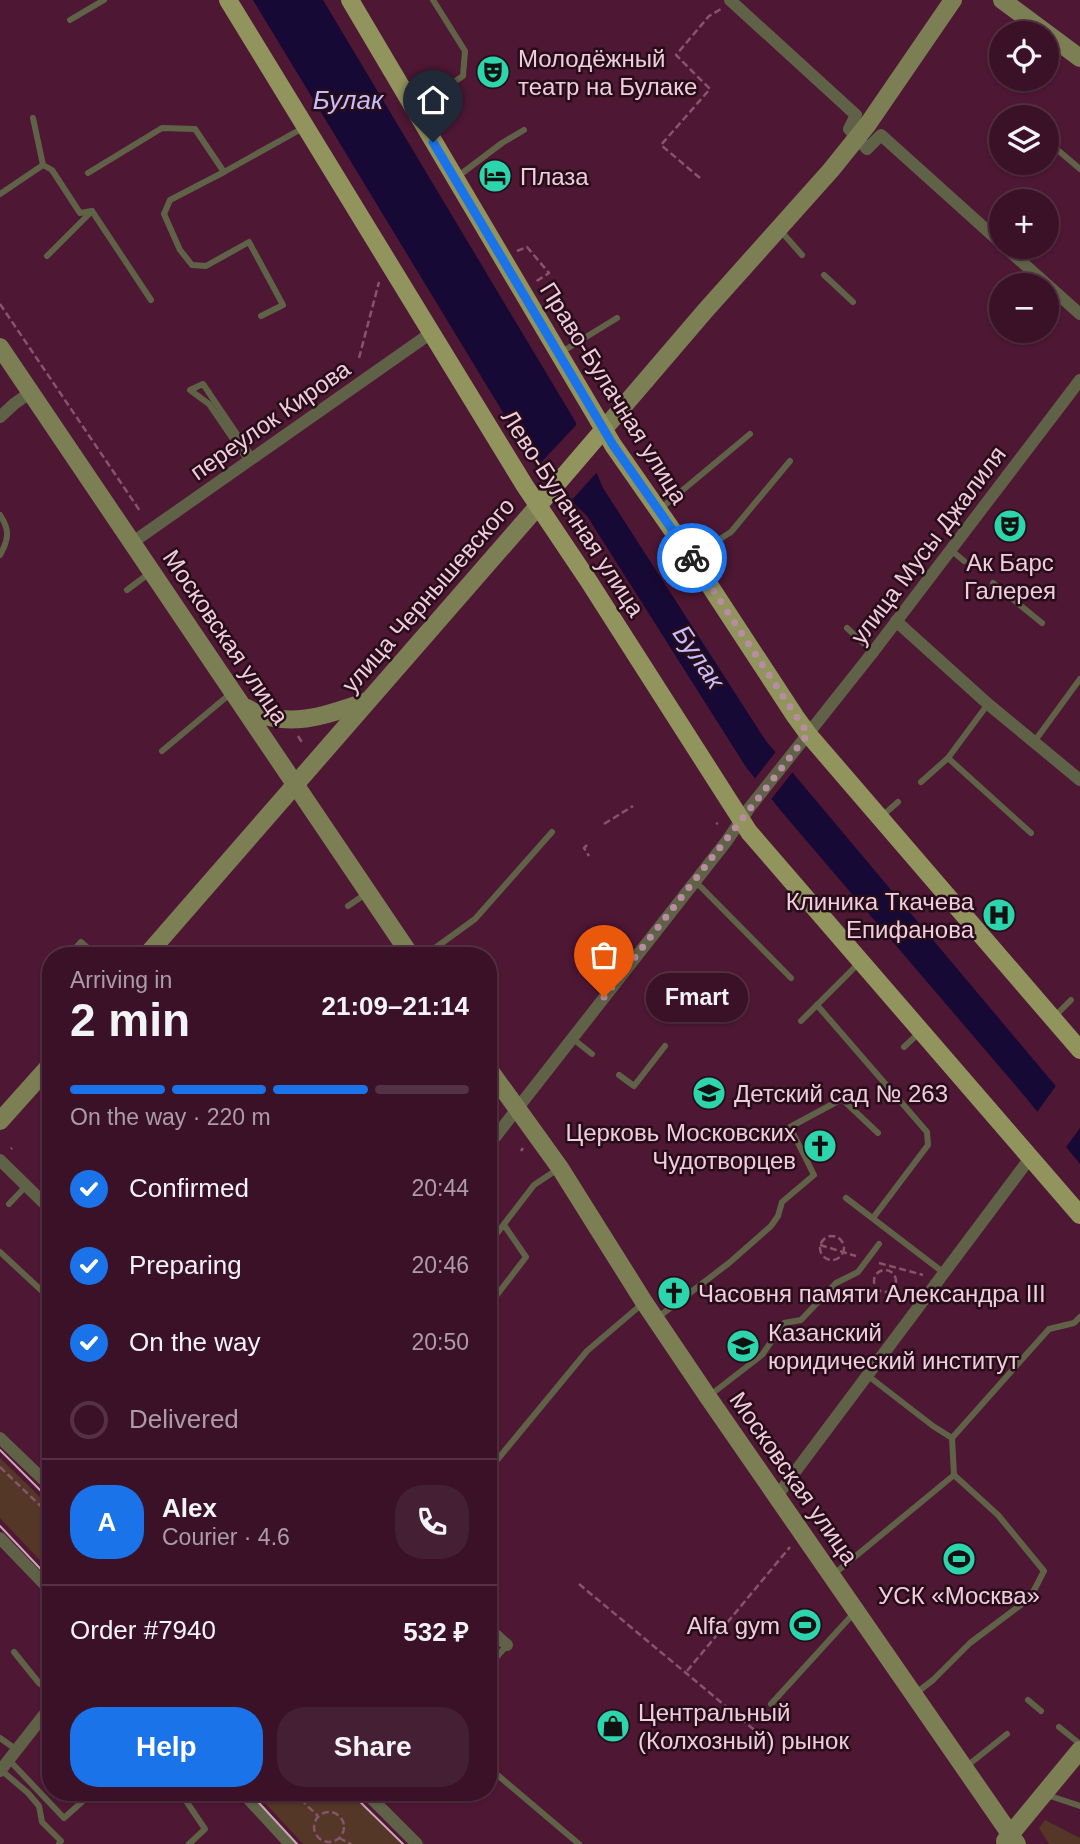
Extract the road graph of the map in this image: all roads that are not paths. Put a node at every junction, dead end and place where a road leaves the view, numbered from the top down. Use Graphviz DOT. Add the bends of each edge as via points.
graph roads {
  1 [pos="104,0"];
  2 [pos="228,0"];
  3 [pos="351,0"];
  4 [pos="433,0"];
  5 [pos="953,0"];
  6 [pos="1002,0"];
  7 [pos="732,1"];
  8 [pos="70,20"];
  9 [pos="1061,44"];
  10 [pos="1059,46"];
  11 [pos="1080,58"];
  12 [pos="412,106"];
  13 [pos="33,118"];
  14 [pos="860,125"];
  15 [pos="305,127"];
  16 [pos="524,130"];
  17 [pos="1059,151"];
  18 [pos="43,165"];
  19 [pos="1080,169"];
  20 [pos="224,172"];
  21 [pos="88,173"];
  22 [pos="455,178"];
  23 [pos="0,194"];
  24 [pos="92,211"];
  25 [pos="779,229"];
  26 [pos="989,232"];
  27 [pos="802,255"];
  28 [pos="47,256"];
  29 [pos="1019,259"];
  30 [pos="824,275"];
  31 [pos="151,300"];
  32 [pos="852,302"];
  33 [pos="1080,314"];
  34 [pos="261,316"];
  35 [pos="617,318"];
  36 [pos="430,333"];
  37 [pos="0,347"];
  38 [pos="559,354"];
  39 [pos="1080,380"];
  40 [pos="31,392"];
  41 [pos="0,417"];
  42 [pos="750,434"];
  43 [pos="598,436"];
  44 [pos="250,459"];
  45 [pos="790,461"];
  46 [pos="544,499"];
  47 [pos="658,510"];
  48 [pos="0,515"];
  49 [pos="133,542"];
  50 [pos="951,550"];
  51 [pos="0,555"];
  52 [pos="691,557"];
  53 [pos="964,561"];
  54 [pos="152,571"];
  55 [pos="992,583"];
  56 [pos="127,590"];
  57 [pos="896,621"];
  58 [pos="1042,623"];
  59 [pos="847,628"];
  60 [pos="873,652"];
  61 [pos="1080,679"];
  62 [pos="238,698"];
  63 [pos="371,700"];
  64 [pos="988,704"];
  65 [pos="803,741"];
  66 [pos="1034,741"];
  67 [pos="162,751"];
  68 [pos="948,758"];
  69 [pos="1080,780"];
  70 [pos="921,782"];
  71 [pos="295,786"];
  72 [pos="898,802"];
  73 [pos="746,813"];
  74 [pos="880,818"];
  75 [pos="552,832"];
  76 [pos="1031,833"];
  77 [pos="695,881"];
  78 [pos="368,893"];
  79 [pos="348,906"];
  80 [pos="154,947"];
  81 [pos="405,947"];
  82 [pos="436,947"];
  83 [pos="861,962"];
  84 [pos="791,978"];
  85 [pos="1072,1000"];
  86 [pos="817,1004"];
  87 [pos="1053,1018"];
  88 [pos="800,1021"];
  89 [pos="920,1031"];
  90 [pos="572,1038"];
  91 [pos="665,1046"];
  92 [pos="905,1046"];
  93 [pos="1080,1050"];
  94 [pos="592,1054"];
  95 [pos="42,1074"];
  96 [pos="619,1075"];
  97 [pos="497,1082"];
  98 [pos="516,1110"];
  99 [pos="0,1121"];
  100 [pos="877,1133"];
  101 [pos="497,1134"];
  102 [pos="1030,1158"];
  103 [pos="0,1160"];
  104 [pos="560,1168"];
  105 [pos="26,1186"];
  106 [pos="846,1198"];
  107 [pos="42,1201"];
  108 [pos="9,1204"];
  109 [pos="1080,1215"];
  110 [pos="873,1218"];
  111 [pos="504,1225"];
  112 [pos="497,1234"];
  113 [pos="879,1244"];
  114 [pos="0,1252"];
  115 [pos="944,1273"];
  116 [pos="41,1290"];
  117 [pos="497,1295"];
  118 [pos="644,1302"];
  119 [pos="1080,1317"];
  120 [pos="655,1319"];
  121 [pos="867,1375"];
  122 [pos="708,1397"];
  123 [pos="0,1438"];
  124 [pos="953,1438"];
  125 [pos="497,1460"];
  126 [pos="954,1475"];
  127 [pos="42,1478"];
  128 [pos="777,1496"];
  129 [pos="0,1538"];
  130 [pos="832,1576"];
  131 [pos="42,1582"];
  132 [pos="856,1612"];
  133 [pos="497,1636"];
  134 [pos="507,1645"];
  135 [pos="14,1651"];
  136 [pos="497,1657"];
  137 [pos="42,1685"];
  138 [pos="915,1694"];
  139 [pos="1028,1700"];
  140 [pos="771,1704"];
  141 [pos="1041,1711"];
  142 [pos="42,1718"];
  143 [pos="1059,1727"];
  144 [pos="1007,1734"];
  145 [pos="0,1738"];
  146 [pos="1080,1744"];
  147 [pos="1080,1750"];
  148 [pos="13,1755"];
  149 [pos="965,1767"];
  150 [pos="0,1771"];
  151 [pos="497,1775"];
  152 [pos="42,1791"];
  153 [pos="1045,1794"];
  154 [pos="50,1801"];
  155 [pos="83,1801"];
  156 [pos="186,1801"];
  157 [pos="250,1801"];
  158 [pos="374,1801"];
  159 [pos="1080,1806"];
  160 [pos="1011,1841"];
  161 [pos="59,1844"];
  162 [pos="189,1844"];
  163 [pos="290,1844"];
  164 [pos="417,1844"];
  165 [pos="579,1844"];
  1 -- 8 [label="lane"];
  2 -- 15 [label="main road, Лево-Булачная улица"];
  3 -- 12 [label="main road, Право-Булачная улица"];
  4 -- 12 [label="lane" via="465,51 463,76"];
  5 -- 14 [label="street, улица Чернышевского"];
  6 -- 9 [label="street"];
  7 -- 14 [label="street"];
  9 -- 10 [label="lane"];
  9 -- 11 [label="street"];
  12 -- 22 [label="main road, Право-Булачная улица"];
  13 -- 18 [label="lane"];
  14 -- 25 [label="street, улица Чернышевского"];
  14 -- 26 [label="street" via="867,149 881,135"];
  15 -- 20 [label="lane"];
  15 -- 36 [label="main road, Лево-Булачная улица"];
  16 -- 22 [label="lane"];
  17 -- 19 [label="lane"];
  18 -- 23 [label="lane"];
  18 -- 24 [label="lane" via="52,170 80,213"];
  20 -- 21 [label="lane" via="195,129 162,128"];
  20 -- 34 [label="lane" via="170,200 164,214 192,265 206,265 249,242 284,305"];
  22 -- 38 [label="main road, Право-Булачная улица"];
  24 -- 28 [label="lane"];
  24 -- 31 [label="lane"];
  25 -- 27 [label="lane"];
  25 -- 43 [label="street, улица Чернышевского"];
  29 -- 33 [label="street"];
  30 -- 32 [label="lane"];
  35 -- 38 [label="lane"];
  36 -- 44 [label="street, переулок Кирова"];
  36 -- 46 [label="main road, Лево-Булачная улица"];
  37 -- 40 [label="street, Московская улица"];
  38 -- 43 [label="main road, Право-Булачная улица"];
  39 -- 50 [label="street, улица Мусы Джалиля"];
  40 -- 41 [label="street"];
  40 -- 49 [label="street, Московская улица"];
  42 -- 47 [label="lane"];
  43 -- 46 [label="main road, улица Чернышевского"];
  43 -- 47 [label="main road, Право-Булачная улица"];
  44 -- 44 [label="lane" via="202,384 190,390 209,404"];
  44 -- 49 [label="street, переулок Кирова"];
  45 -- 52 [label="lane" via="731,531"];
  46 -- 63 [label="street, улица Чернышевского"];
  46 -- 73 [label="main road, Лево-Булачная улица" via="588,580"];
  47 -- 52 [label="main road, Право-Булачная улица"];
  48 -- 51 [label="lane" via="8,537"];
  49 -- 54 [label="street, Московская улица"];
  50 -- 53 [label="lane"];
  50 -- 57 [label="street, улица Мусы Джалиля"];
  52 -- 65 [label="main road, Право-Булачная улица"];
  54 -- 56 [label="lane"];
  54 -- 62 [label="street, Московская улица"];
  55 -- 58 [label="lane"];
  57 -- 60 [label="street, улица Мусы Джалиля"];
  57 -- 64 [label="street"];
  59 -- 60 [label="lane"];
  60 -- 65 [label="street, улица Мусы Джалиля"];
  61 -- 66 [label="lane"];
  62 -- 63 [label="street" via="267,717 289,720"];
  62 -- 67 [label="lane"];
  62 -- 71 [label="street, Московская улица"];
  63 -- 71 [label="street, улица Чернышевского"];
  64 -- 66 [label="street"];
  64 -- 68 [label="lane"];
  65 -- 73 [label="street, улица Мусы Джалиля"];
  65 -- 74 [label="main road, Право-Булачная улица"];
  66 -- 69 [label="street"];
  68 -- 70 [label="lane"];
  68 -- 76 [label="lane"];
  71 -- 78 [label="street, Московская улица"];
  71 -- 80 [label="street, улица Чернышевского"];
  72 -- 74 [label="lane"];
  73 -- 77 [label="street, улица Мусы Джалиля"];
  73 -- 83 [label="main road, Лево-Булачная улица"];
  74 -- 87 [label="main road, Право-Булачная улица"];
  75 -- 82 [label="lane" via="475,919"];
  77 -- 84 [label="lane"];
  77 -- 90 [label="street, улица Мусы Джалиля"];
  78 -- 79 [label="lane"];
  78 -- 81 [label="street, Московская улица"];
  83 -- 86 [label="lane"];
  83 -- 89 [label="main road, Лево-Булачная улица"];
  85 -- 87 [label="lane"];
  86 -- 88 [label="lane"];
  86 -- 110 [label="lane" via="927,1132 928,1145"];
  87 -- 93 [label="main road, Право-Булачная улица"];
  89 -- 92 [label="lane"];
  89 -- 102 [label="main road, Лево-Булачная улица"];
  90 -- 94 [label="lane"];
  90 -- 98 [label="street, улица Мусы Джалиля"];
  91 -- 96 [label="lane" via="634,1086"];
  95 -- 99 [label="street"];
  97 -- 98 [label="street, Московская улица"];
  98 -- 101 [label="street, улица Мусы Джалиля"];
  98 -- 104 [label="street, Московская улица"];
  100 -- 120 [label="lane" via="842,1099 790,1127 814,1175 782,1202 771,1226"];
  102 -- 109 [label="main road, Лево-Булачная улица"];
  102 -- 115 [label="street"];
  103 -- 105 [label="street"];
  104 -- 111 [label="lane" via="534,1185"];
  104 -- 118 [label="street, Московская улица"];
  105 -- 107 [label="street"];
  105 -- 108 [label="lane"];
  106 -- 110 [label="lane"];
  110 -- 115 [label="lane"];
  111 -- 112 [label="lane"];
  111 -- 117 [label="lane" via="526,1257"];
  113 -- 122 [label="lane" via="858,1272 836,1283 800,1320 784,1323 762,1355"];
  114 -- 116 [label="lane"];
  115 -- 121 [label="street"];
  118 -- 120 [label="street, Московская улица"];
  118 -- 125 [label="lane" via="587,1351"];
  119 -- 124 [label="lane" via="1049,1329"];
  120 -- 122 [label="street, Московская улица"];
  121 -- 124 [label="lane"];
  121 -- 128 [label="street"];
  122 -- 128 [label="street, Московская улица"];
  123 -- 127 [label="street"];
  124 -- 126 [label="lane"];
  126 -- 130 [label="lane"];
  126 -- 138 [label="lane" via="998,1515 1044,1571 1030,1598 970,1643"];
  128 -- 130 [label="street, Московская улица"];
  129 -- 131 [label="street"];
  130 -- 132 [label="street, Московская улица"];
  132 -- 138 [label="street, Московская улица"];
  132 -- 140 [label="lane"];
  133 -- 134 [label="street"];
  134 -- 136 [label="lane"];
  135 -- 137 [label="lane"];
  138 -- 149 [label="street, Московская улица"];
  139 -- 141 [label="lane"];
  142 -- 148 [label="street"];
  143 -- 146 [label="lane"];
  144 -- 149 [label="lane"];
  145 -- 148 [label="lane"];
  147 -- 153 [label="street"];
  148 -- 150 [label="street"];
  148 -- 152 [label="lane"];
  149 -- 160 [label="street, Московская улица"];
  150 -- 161 [label="lane" via="39,1806 42,1822"];
  151 -- 165 [label="lane"];
  153 -- 159 [label="lane"];
  153 -- 160 [label="street"];
  154 -- 155 [label="lane" via="64,1818"];
  156 -- 162 [label="lane" via="205,1829"];
  157 -- 163 [label="street"];
  158 -- 164 [label="street"];
}
